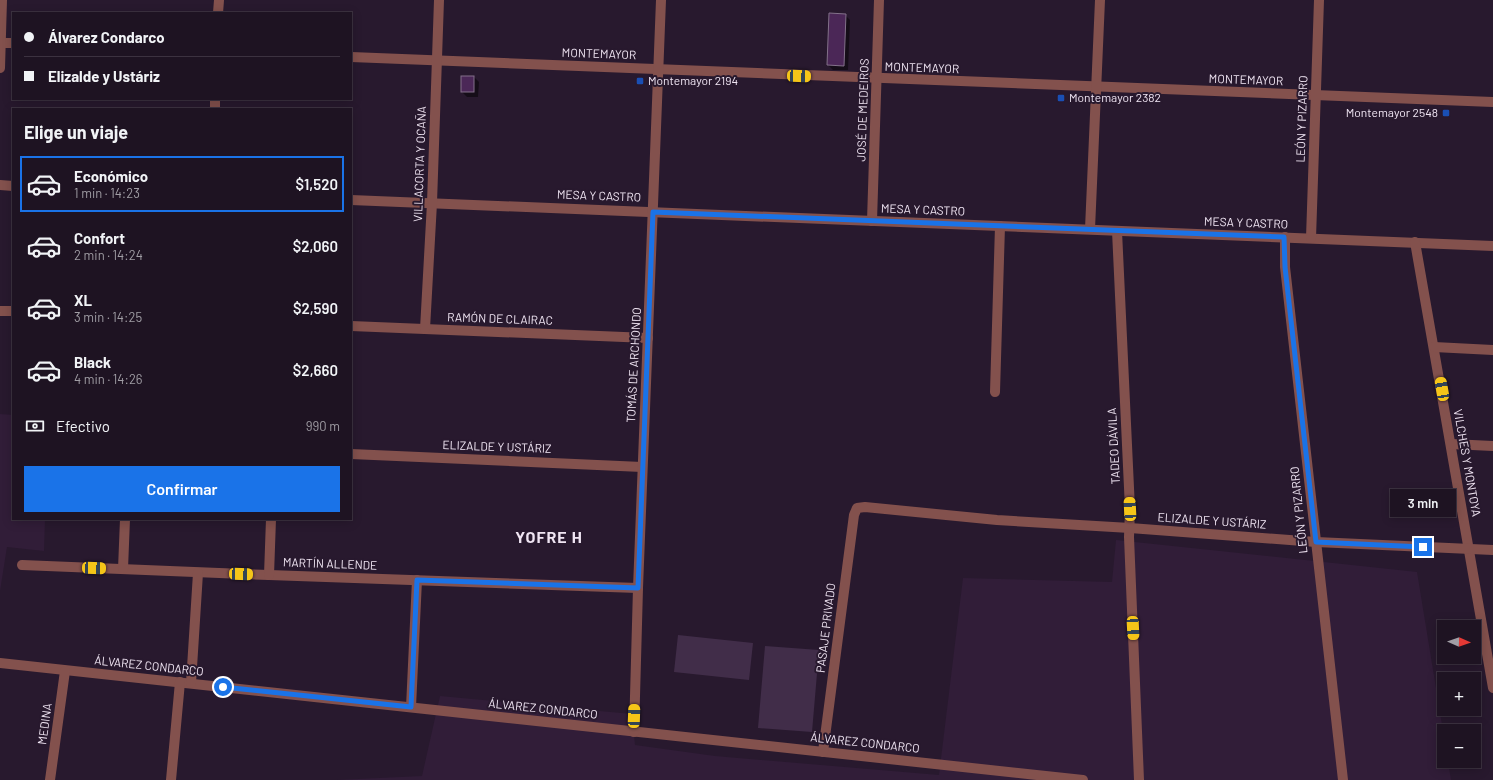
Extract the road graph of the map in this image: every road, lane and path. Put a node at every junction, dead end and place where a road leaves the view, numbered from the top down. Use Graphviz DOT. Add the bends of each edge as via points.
graph roads {
  1 [pos="2,0"];
  2 [pos="219,0"];
  3 [pos="440,0"];
  4 [pos="661,0"];
  5 [pos="879,0"];
  6 [pos="1100,0"];
  7 [pos="1319,0"];
  8 [pos="218,12"];
  9 [pos="0,43"];
  10 [pos="12,43"];
  11 [pos="352,57"];
  12 [pos="438,61"];
  13 [pos="0,68"];
  14 [pos="658,70"];
  15 [pos="877,79"];
  16 [pos="1096,87"];
  17 [pos="1316,96"];
  18 [pos="1493,102"];
  19 [pos="0,185"];
  20 [pos="12,186"];
  21 [pos="352,200"];
  22 [pos="432,203"];
  23 [pos="653,212"];
  24 [pos="872,220"];
  25 [pos="1000,226"];
  26 [pos="1090,229"];
  27 [pos="1117,231"];
  28 [pos="1284,237"];
  29 [pos="1311,238"];
  30 [pos="1415,242"];
  31 [pos="1493,246"];
  32 [pos="0,311"];
  33 [pos="12,311"];
  34 [pos="352,326"];
  35 [pos="425,329"];
  36 [pos="648,338"];
  37 [pos="1434,347"];
  38 [pos="1493,350"];
  39 [pos="995,392"];
  40 [pos="1451,444"];
  41 [pos="1493,446"];
  42 [pos="352,454"];
  43 [pos="642,466"];
  44 [pos="857,508"];
  45 [pos="125,520"];
  46 [pos="271,520"];
  47 [pos="1130,528"];
  48 [pos="1316,542"];
  49 [pos="1468,549"];
  50 [pos="1493,550"];
  51 [pos="22,565"];
  52 [pos="123,568"];
  53 [pos="198,573"];
  54 [pos="269,575"];
  55 [pos="417,580"];
  56 [pos="638,588"];
  57 [pos="0,663"];
  58 [pos="65,671"];
  59 [pos="180,682"];
  60 [pos="191,683"];
  61 [pos="1493,687"];
  62 [pos="411,707"];
  63 [pos="634,732"];
  64 [pos="823,752"];
  65 [pos="50,780"];
  66 [pos="171,780"];
  67 [pos="1083,780"];
  68 [pos="1139,780"];
  69 [pos="1343,780"];
  1 -- 9 [label="street"];
  2 -- 8 [label="street"];
  3 -- 12 [label="street, VILLACORTA Y OCAÑA"];
  4 -- 14 [label="street, TOMÁS DE ARCHONDO"];
  5 -- 15 [label="street, JOSÉ DE MEDEIROS"];
  6 -- 16 [label="street"];
  7 -- 17 [label="street, LEÓN Y PIZARRO"];
  9 -- 10 [label="street"];
  9 -- 13 [label="street"];
  11 -- 12 [label="street, MONTEMAYOR"];
  12 -- 14 [label="street, MONTEMAYOR"];
  12 -- 22 [label="street, VILLACORTA Y OCAÑA"];
  14 -- 15 [label="street, MONTEMAYOR"];
  14 -- 23 [label="street, TOMÁS DE ARCHONDO"];
  15 -- 16 [label="street, MONTEMAYOR"];
  15 -- 24 [label="street, JOSÉ DE MEDEIROS"];
  16 -- 17 [label="street, MONTEMAYOR"];
  16 -- 26 [label="street"];
  17 -- 18 [label="street, MONTEMAYOR"];
  17 -- 29 [label="street, LEÓN Y PIZARRO"];
  19 -- 20 [label="street"];
  21 -- 22 [label="street, MESA Y CASTRO"];
  22 -- 23 [label="street, MESA Y CASTRO"];
  22 -- 35 [label="street, VILLACORTA Y OCAÑA"];
  23 -- 24 [label="street, MESA Y CASTRO"];
  23 -- 36 [label="street, TOMÁS DE ARCHONDO"];
  24 -- 25 [label="street, MESA Y CASTRO"];
  25 -- 26 [label="street, MESA Y CASTRO"];
  25 -- 39 [label="street"];
  26 -- 27 [label="street, MESA Y CASTRO"];
  27 -- 28 [label="street, MESA Y CASTRO"];
  27 -- 47 [label="street, TADEO DÁVILA"];
  28 -- 29 [label="street, MESA Y CASTRO"];
  28 -- 48 [label="street, LEÓN Y PIZARRO" via="1285,267"];
  29 -- 30 [label="street, MESA Y CASTRO"];
  30 -- 31 [label="street, MESA Y CASTRO"];
  30 -- 37 [label="street, VILCHES Y MONTOYA"];
  32 -- 33 [label="street"];
  34 -- 35 [label="street, RAMÓN DE CLAIRAC"];
  35 -- 36 [label="street, RAMÓN DE CLAIRAC"];
  36 -- 43 [label="street, TOMÁS DE ARCHONDO"];
  37 -- 38 [label="street"];
  37 -- 40 [label="street, VILCHES Y MONTOYA"];
  40 -- 41 [label="street"];
  40 -- 49 [label="street, VILCHES Y MONTOYA"];
  42 -- 43 [label="street, ELIZALDE Y USTÁRIZ"];
  43 -- 56 [label="street, TOMÁS DE ARCHONDO"];
  44 -- 47 [label="street, ELIZALDE Y USTÁRIZ"];
  44 -- 64 [label="street, PASAJE PRIVADO" via="854,515"];
  45 -- 52 [label="street"];
  46 -- 54 [label="street"];
  47 -- 48 [label="street, ELIZALDE Y USTÁRIZ"];
  47 -- 68 [label="street, TADEO DÁVILA"];
  48 -- 49 [label="street, ELIZALDE Y USTÁRIZ"];
  48 -- 69 [label="street, LEÓN Y PIZARRO"];
  49 -- 50 [label="street, ELIZALDE Y USTÁRIZ"];
  49 -- 61 [label="street, VILCHES Y MONTOYA"];
  51 -- 52 [label="street, MARTÍN ALLENDE"];
  52 -- 53 [label="street, MARTÍN ALLENDE"];
  53 -- 54 [label="street, MARTÍN ALLENDE"];
  53 -- 60 [label="street"];
  54 -- 55 [label="street, MARTÍN ALLENDE"];
  55 -- 56 [label="street, MARTÍN ALLENDE"];
  55 -- 62 [label="street"];
  56 -- 63 [label="street, TOMÁS DE ARCHONDO"];
  57 -- 58 [label="street, ÁLVAREZ CONDARCO"];
  58 -- 59 [label="street, ÁLVAREZ CONDARCO"];
  58 -- 65 [label="street, MEDINA"];
  59 -- 60 [label="street, ÁLVAREZ CONDARCO"];
  59 -- 66 [label="street"];
  60 -- 62 [label="street, ÁLVAREZ CONDARCO"];
  62 -- 63 [label="street, ÁLVAREZ CONDARCO"];
  63 -- 64 [label="street, ÁLVAREZ CONDARCO"];
  64 -- 67 [label="street, ÁLVAREZ CONDARCO"];
}
